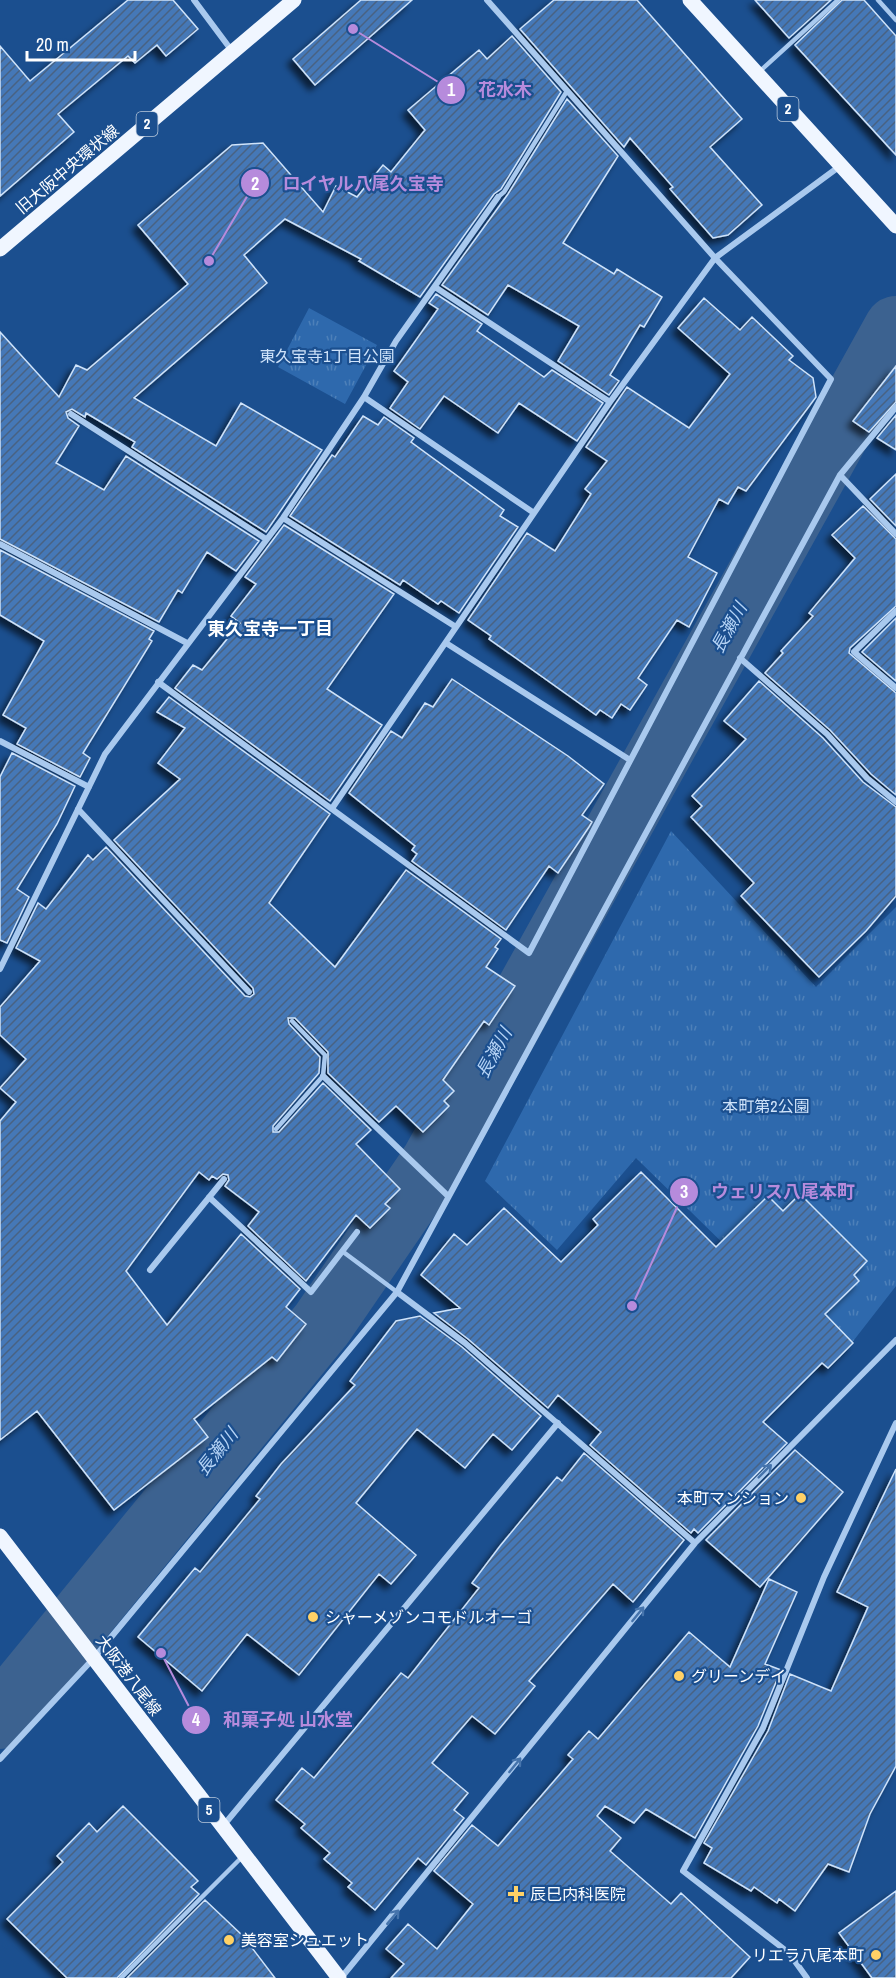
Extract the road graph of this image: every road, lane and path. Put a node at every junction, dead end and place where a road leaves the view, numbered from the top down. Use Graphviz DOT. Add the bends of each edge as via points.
graph roads {
  1 [pos="194,0"];
  2 [pos="294,0"];
  3 [pos="487,0"];
  4 [pos="690,0"];
  5 [pos="838,0"];
  6 [pos="878,0"];
  7 [pos="896,20"];
  8 [pos="232,51"];
  9 [pos="757,74"];
  10 [pos="567,91"];
  11 [pos="840,166"];
  12 [pos="498,197"];
  13 [pos="892,221"];
  14 [pos="0,249"];
  15 [pos="716,258"];
  16 [pos="435,287"];
  17 [pos="364,397"];
  18 [pos="610,402"];
  19 [pos="896,407"];
  20 [pos="71,414"];
  21 [pos="840,475"];
  22 [pos="534,513"];
  23 [pos="283,518"];
  24 [pos="896,534"];
  25 [pos="266,539"];
  26 [pos="0,544"];
  27 [pos="896,611"];
  28 [pos="456,627"];
  29 [pos="187,643"];
  30 [pos="446,643"];
  31 [pos="740,658"];
  32 [pos="158,682"];
  33 [pos="896,688"];
  34 [pos="0,741"];
  35 [pos="630,760"];
  36 [pos="89,787"];
  37 [pos="896,802"];
  38 [pos="333,807"];
  39 [pos="78,808"];
  40 [pos="0,950"];
  41 [pos="8,953"];
  42 [pos="0,969"];
  43 [pos="249,992"];
  44 [pos="292,1022"];
  45 [pos="323,1076"];
  46 [pos="276,1129"];
  47 [pos="224,1179"];
  48 [pos="448,1196"];
  49 [pos="209,1197"];
  50 [pos="357,1232"];
  51 [pos="342,1251"];
  52 [pos="150,1270"];
  53 [pos="397,1292"];
  54 [pos="896,1340"];
  55 [pos="558,1423"];
  56 [pos="896,1424"];
  57 [pos="0,1536"];
  58 [pos="695,1543"];
  59 [pos="93,1659"];
  60 [pos="0,1759"];
  61 [pos="222,1827"];
  62 [pos="244,1855"];
  63 [pos="121,1978"];
  64 [pos="340,1978"];
  65 [pos="807,1978"];
  1 -- 8 [label="street"];
  2 -- 8 [label="main road, 旧大阪中央環状線 / 2"];
  3 -- 10 [label="street"];
  4 -- 9 [label="main road, 2"];
  5 -- 9 [label="lane"];
  6 -- 7 [label="lane"];
  8 -- 14 [label="main road, 旧大阪中央環状線 / 2"];
  9 -- 11 [label="main road, 2"];
  10 -- 12 [label="lane"];
  10 -- 15 [label="street"];
  11 -- 13 [label="main road, 2"];
  11 -- 15 [label="street"];
  12 -- 16 [label="street"];
  15 -- 18 [label="street"];
  15 -- 35 [label="street" via="831,379"];
  16 -- 17 [label="street" via="396,341"];
  16 -- 18 [label="street"];
  17 -- 22 [label="street"];
  17 -- 23 [label="street"];
  18 -- 22 [label="street"];
  19 -- 21 [label="street"];
  20 -- 25 [label="street"];
  21 -- 24 [label="street"];
  21 -- 31 [label="street"];
  22 -- 28 [label="street"];
  23 -- 25 [label="street"];
  23 -- 28 [label="street"];
  25 -- 29 [label="street"];
  26 -- 29 [label="street"];
  27 -- 33 [label="street" via="854,652"];
  28 -- 30 [label="street"];
  29 -- 32 [label="street"];
  30 -- 35 [label="street"];
  30 -- 38 [label="street"];
  31 -- 37 [label="street" via="827,734 867,778"];
  31 -- 48 [label="street"];
  32 -- 36 [label="street" via="105,754"];
  32 -- 38 [label="street"];
  34 -- 36 [label="street"];
  35 -- 38 [label="street" via="530,952"];
  36 -- 39 [label="street"];
  39 -- 41 [label="street"];
  39 -- 43 [label="street"];
  40 -- 41 [label="street"];
  41 -- 42 [label="street"];
  44 -- 45 [label="lane" via="326,1055"];
  45 -- 46 [label="lane"];
  45 -- 48 [label="street"];
  47 -- 49 [label="street"];
  48 -- 53 [label="street"];
  49 -- 51 [label="street" via="311,1292"];
  49 -- 52 [label="street"];
  50 -- 51 [label="street"];
  51 -- 53 [label="lane"];
  53 -- 55 [label="street" via="465,1343"];
  53 -- 59 [label="street"];
  58 -- 54 [label="street, one-way"];
  55 -- 58 [label="street"];
  55 -- 61 [label="street"];
  56 -- 65 [label="street" via="824,1577 763,1728 683,1872 789,1953"];
  57 -- 59 [label="main road, 大阪港八尾線 / 5"];
  64 -- 58 [label="street, one-way"];
  59 -- 60 [label="street"];
  59 -- 61 [label="main road, 大阪港八尾線 / 5"];
  61 -- 62 [label="main road, 大阪港八尾線 / 5"];
  62 -- 63 [label="lane"];
  62 -- 64 [label="main road, 大阪港八尾線 / 5"];
}
